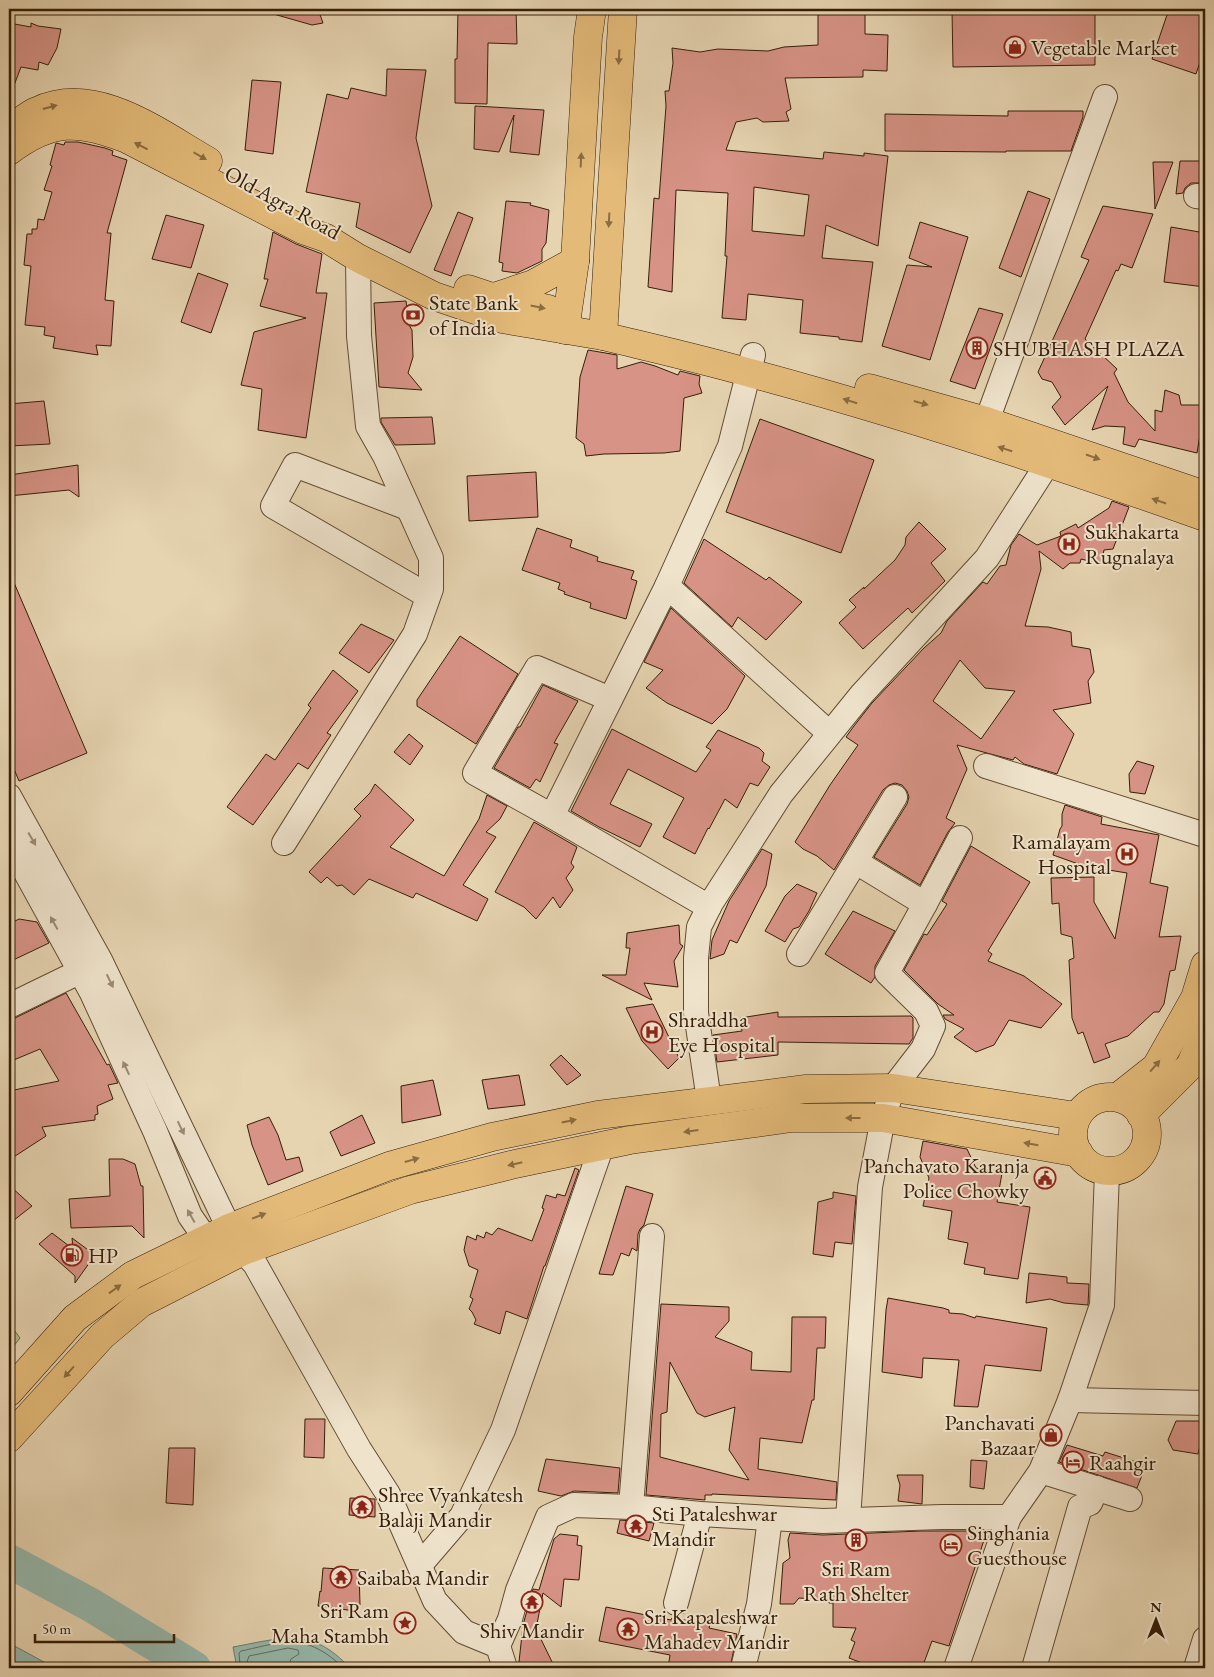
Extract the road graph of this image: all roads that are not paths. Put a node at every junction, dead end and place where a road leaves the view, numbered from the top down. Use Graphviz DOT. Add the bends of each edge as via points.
graph roads {
  1 [pos="592,9"];
  2 [pos="623,9"];
  3 [pos="1105,97"];
  4 [pos="9,131"];
  5 [pos="9,151"];
  6 [pos="307,224"];
  7 [pos="358,258"];
  8 [pos="575,261"];
  9 [pos="492,297"];
  10 [pos="566,321"];
  11 [pos="603,327"];
  12 [pos="750,363"];
  13 [pos="983,431"];
  14 [pos="1055,455"];
  15 [pos="1205,495"];
  16 [pos="408,508"];
  17 [pos="1205,517"];
  18 [pos="667,586"];
  19 [pos="428,596"];
  20 [pos="610,699"];
  21 [pos="829,733"];
  22 [pos="986,766"];
  23 [pos="9,796"];
  24 [pos="895,798"];
  25 [pos="552,816"];
  26 [pos="1205,835"];
  27 [pos="960,838"];
  28 [pos="9,842"];
  29 [pos="284,843"];
  30 [pos="856,862"];
  31 [pos="16,881"];
  32 [pos="66,897"];
  33 [pos="925,904"];
  34 [pos="709,907"];
  35 [pos="799,954"];
  36 [pos="1205,965"];
  37 [pos="81,971"];
  38 [pos="9,1006"];
  39 [pos="1205,1032"];
  40 [pos="1198,1067"];
  41 [pos="893,1088"];
  42 [pos="1118,1097"];
  43 [pos="709,1100"];
  44 [pos="1142,1115"];
  45 [pos="1076,1116"];
  46 [pos="883,1118"];
  47 [pos="602,1145"];
  48 [pos="1079,1153"];
  49 [pos="1107,1172"];
  50 [pos="217,1234"];
  51 [pos="652,1236"];
  52 [pos="243,1252"];
  53 [pos="9,1392"];
  54 [pos="1070,1400"];
  55 [pos="1205,1403"];
  56 [pos="9,1438"];
  57 [pos="1041,1471"];
  58 [pos="1097,1488"];
  59 [pos="1130,1498"];
  60 [pos="631,1508"];
  61 [pos="700,1514"];
  62 [pos="1009,1517"];
  63 [pos="770,1518"];
  64 [pos="848,1520"];
  65 [pos="420,1565"];
  66 [pos="676,1603"];
  67 [pos="1205,1639"];
  68 [pos="501,1657"];
  69 [pos="743,1668"];
  70 [pos="956,1668"];
  71 [pos="1034,1668"];
  72 [pos="1196,1668"];
  8 -- 1 [label="main road, one-way"];
  2 -- 11 [label="main road, one-way"];
  3 -- 13 [label="street"];
  4 -- 6 [label="main road, Old Agra Road, one-way" via="37,111 53,106 67,103 100,105 133,118"];
  6 -- 5 [label="main road, Old Agra Road, one-way" via="104,130 83,125 48,128"];
  6 -- 7 [label="main road, Old Agra Road"];
  6 -- 9 [label="main road, Old Agra Road" via="338,233 423,272"];
  7 -- 10 [label="main road, Old Agra Road" via="434,296 502,319"];
  7 -- 16 [label="street" via="359,336 368,426"];
  8 -- 9 [label="main road" via="533,284"];
  8 -- 10 [label="main road"];
  9 -- 10 [label="main road, Old Agra Road, one-way"];
  10 -- 11 [label="main road, Old Agra Road"];
  11 -- 12 [label="main road, Old Agra Road"];
  12 -- 13 [label="main road, Old Agra Road"];
  12 -- 18 [label="street" via="730,446"];
  13 -- 14 [label="main road, Old Agra Road"];
  14 -- 15 [label="main road, one-way"];
  17 -- 14 [label="main road, one-way"];
  14 -- 21 [label="street" via="987,558"];
  16 -- 19 [label="street" via="431,558"];
  16 -- 19 [label="street" via="295,465 273,506"];
  18 -- 20 [label="street"];
  18 -- 21 [label="street"];
  19 -- 29 [label="street" via="415,634"];
  20 -- 25 [label="street"];
  20 -- 25 [label="street" via="537,668 475,773"];
  21 -- 34 [label="street" via="781,794"];
  22 -- 26 [label="street"];
  23 -- 32 [label="street, one-way"];
  24 -- 30 [label="street"];
  25 -- 34 [label="street"];
  27 -- 33 [label="street"];
  28 -- 31 [label="street"];
  30 -- 33 [label="street"];
  30 -- 35 [label="street"];
  31 -- 32 [label="street"];
  37 -- 31 [label="street, one-way"];
  32 -- 50 [label="street, one-way" via="100,960"];
  33 -- 41 [label="street" via="887,973 926,1011 933,1026 923,1049"];
  34 -- 43 [label="street" via="699,927 696,1013"];
  42 -- 36 [label="main road, one-way" via="1156,1067 1194,998"];
  37 -- 38 [label="street"];
  50 -- 37 [label="street, one-way" via="190,1216 155,1131"];
  39 -- 40 [label="main road"];
  40 -- 44 [label="main road"];
  41 -- 43 [label="main road" via="806,1089"];
  41 -- 45 [label="main road"];
  41 -- 46 [label="street"];
  42 -- 44 [label="main road" via="1129,1102"];
  42 -- 45 [label="main road" via="1105,1096 1094,1100"];
  50 -- 43 [label="main road, one-way" via="389,1166 492,1137 598,1115"];
  44 -- 49 [label="main road" via="1147,1132 1146,1145 1140,1156 1131,1165"];
  45 -- 48 [label="main road" via="1072,1140"];
  46 -- 47 [label="main road, one-way" via="792,1118"];
  48 -- 46 [label="main road, one-way"];
  46 -- 64 [label="street" via="870,1187"];
  47 -- 52 [label="main road, one-way" via="410,1190"];
  47 -- 65 [label="street" via="503,1430 462,1516"];
  48 -- 49 [label="main road" via="1084,1162 1094,1169"];
  49 -- 54 [label="street" via="1102,1305"];
  50 -- 52 [label="street"];
  53 -- 50 [label="main road, one-way" via="75,1318 133,1275"];
  51 -- 60 [label="street"];
  52 -- 56 [label="main road, one-way" via="142,1303 102,1336"];
  52 -- 65 [label="street" via="256,1264 354,1441 388,1494"];
  54 -- 55 [label="street"];
  54 -- 57 [label="street"];
  57 -- 58 [label="street"];
  57 -- 62 [label="street"];
  58 -- 59 [label="street"];
  58 -- 71 [label="street" via="1090,1502 1080,1507"];
  60 -- 61 [label="street"];
  60 -- 68 [label="street" via="574,1505 548,1517 518,1590"];
  61 -- 63 [label="street"];
  61 -- 66 [label="street"];
  62 -- 64 [label="street"];
  62 -- 70 [label="street"];
  63 -- 64 [label="street"];
  63 -- 69 [label="street" via="759,1604"];
  65 -- 68 [label="street" via="435,1601 464,1632"];
  67 -- 72 [label="street"];
}
